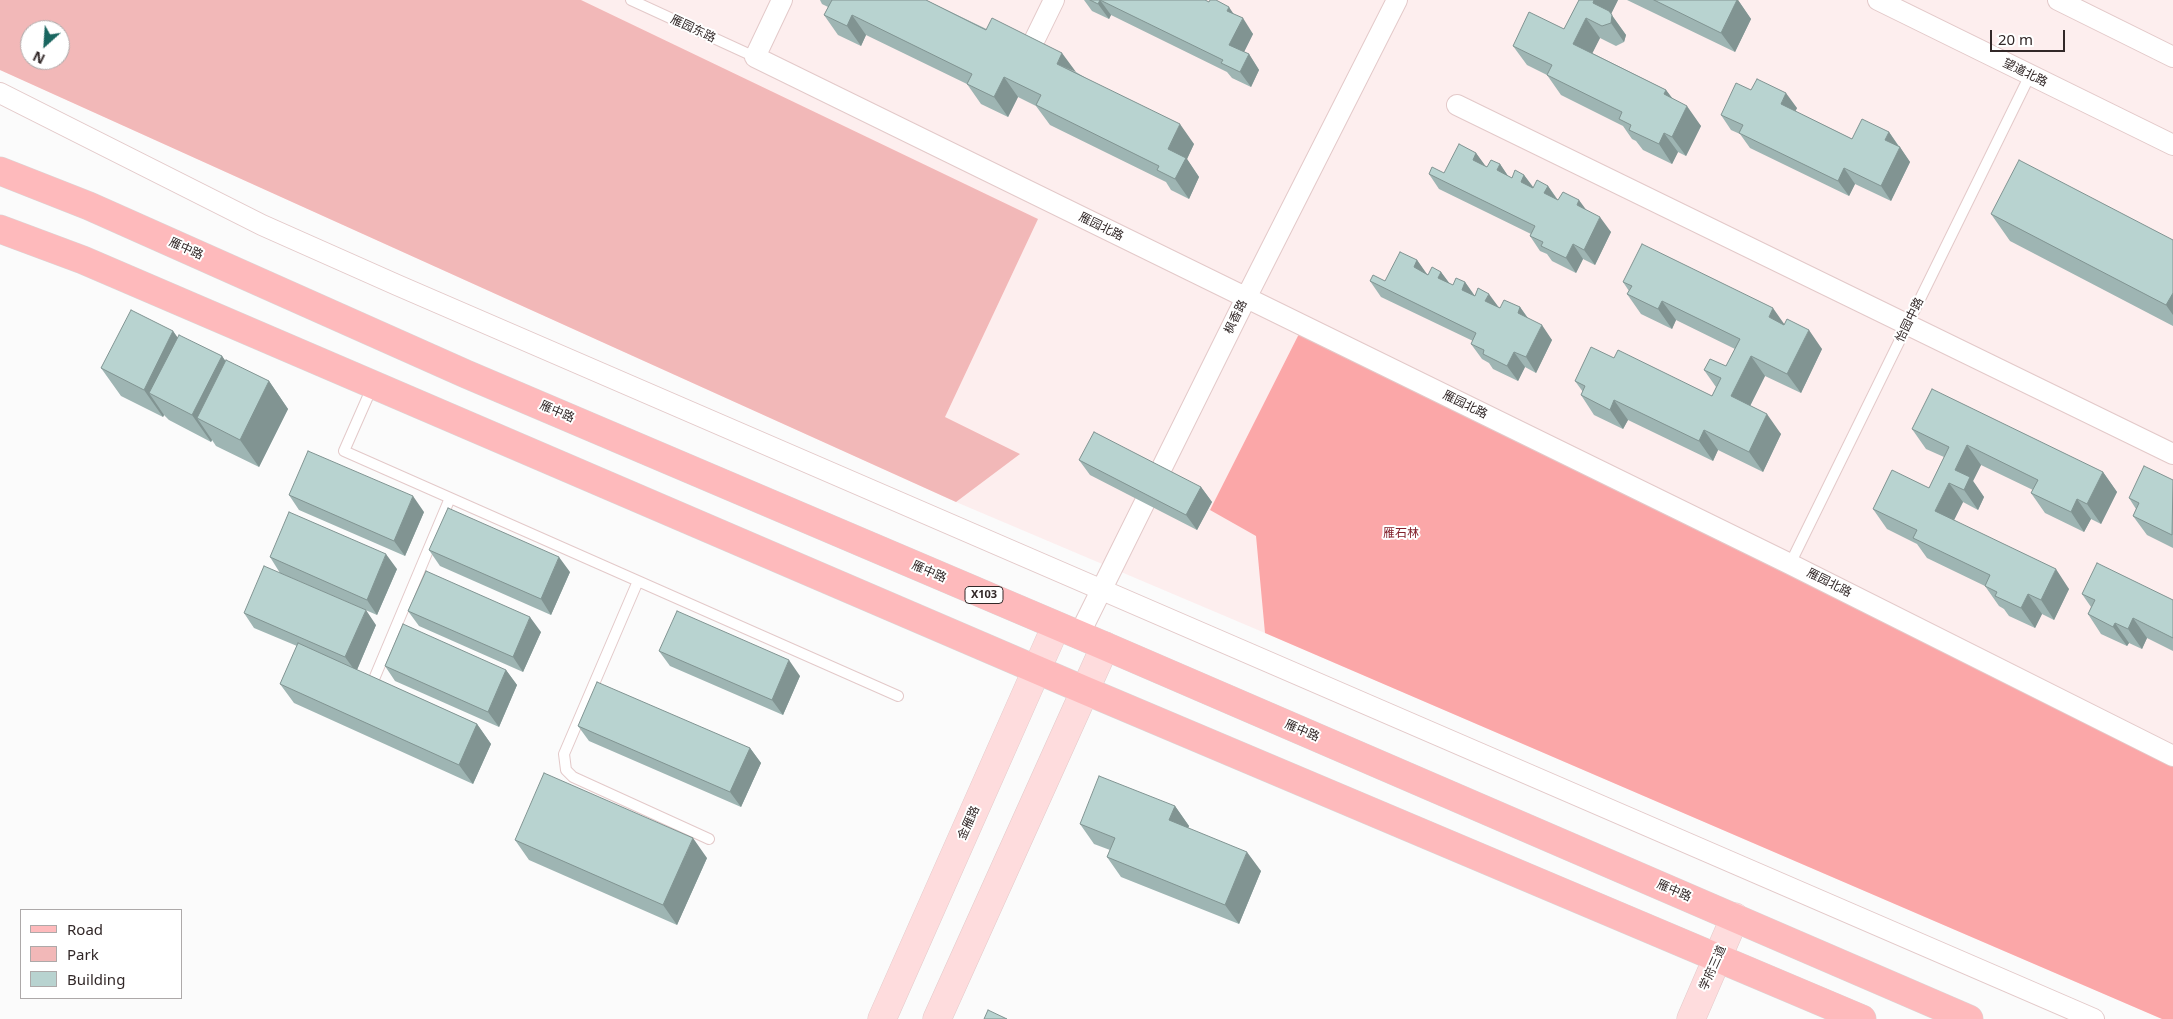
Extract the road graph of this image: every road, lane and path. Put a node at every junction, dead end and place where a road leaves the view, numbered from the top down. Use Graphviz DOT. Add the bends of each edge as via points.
graph roads {
  1 [pos="630,0"];
  2 [pos="782,0"];
  3 [pos="1054,0"];
  4 [pos="1397,0"];
  5 [pos="1878,0"];
  6 [pos="2058,0"];
  7 [pos="1032,45"];
  8 [pos="2173,57"];
  9 [pos="755,58"];
  10 [pos="2030,75"];
  11 [pos="0,93"];
  12 [pos="1457,105"];
  13 [pos="2173,145"];
  14 [pos="0,171"];
  15 [pos="0,229"];
  16 [pos="1246,298"];
  17 [pos="1907,325"];
  18 [pos="373,384"];
  19 [pos="2173,454"];
  20 [pos="450,498"];
  21 [pos="1790,564"];
  22 [pos="638,581"];
  23 [pos="1102,589"];
  24 [pos="1067,630"];
  25 [pos="1104,646"];
  26 [pos="1037,670"];
  27 [pos="374,679"];
  28 [pos="1084,690"];
  29 [pos="898,696"];
  30 [pos="2173,756"];
  31 [pos="709,839"];
  32 [pos="1735,917"];
  33 [pos="1718,957"];
  34 [pos="882,1019"];
  35 [pos="937,1019"];
  36 [pos="1691,1019"];
  37 [pos="1862,1019"];
  38 [pos="1969,1019"];
  39 [pos="2094,1019"];
  1 -- 9 [label="lane, 雁园东路"];
  2 -- 9 [label="street"];
  3 -- 7 [label="street"];
  4 -- 16 [label="street, 枫香路"];
  5 -- 10 [label="street, 望道北路"];
  6 -- 8 [label="street"];
  9 -- 16 [label="street, 雁园北路"];
  10 -- 13 [label="street, 望道北路"];
  10 -- 17 [label="lane, 怡园中路"];
  11 -- 23 [label="street" via="262,225"];
  12 -- 17 [label="street"];
  14 -- 24 [label="main road, 雁中路 / X103" via="89,206 466,374"];
  15 -- 18 [label="main road" via="83,260"];
  16 -- 21 [label="street, 雁园北路"];
  16 -- 23 [label="street, 枫香路"];
  17 -- 19 [label="street"];
  17 -- 21 [label="lane, 怡园中路"];
  18 -- 20 [label="lane" via="344,451"];
  18 -- 26 [label="main road"];
  20 -- 22 [label="lane"];
  20 -- 27 [label="lane"];
  21 -- 30 [label="street, 雁园北路"];
  22 -- 29 [label="lane"];
  22 -- 31 [label="lane" via="564,754 566,770 572,778"];
  23 -- 24 [label="street, 枫香路"];
  23 -- 39 [label="street"];
  24 -- 25 [label="main road, 雁中路 / X103"];
  24 -- 26 [label="street, 金雁路"];
  25 -- 28 [label="street"];
  25 -- 32 [label="main road, 雁中路 / X103"];
  26 -- 28 [label="main road"];
  26 -- 34 [label="street, 金雁路"];
  28 -- 33 [label="main road"];
  28 -- 35 [label="street"];
  32 -- 33 [label="street, 学府三道"];
  32 -- 38 [label="main road, 雁中路 / X103"];
  33 -- 36 [label="street, 学府三道"];
  33 -- 37 [label="main road"];
}
